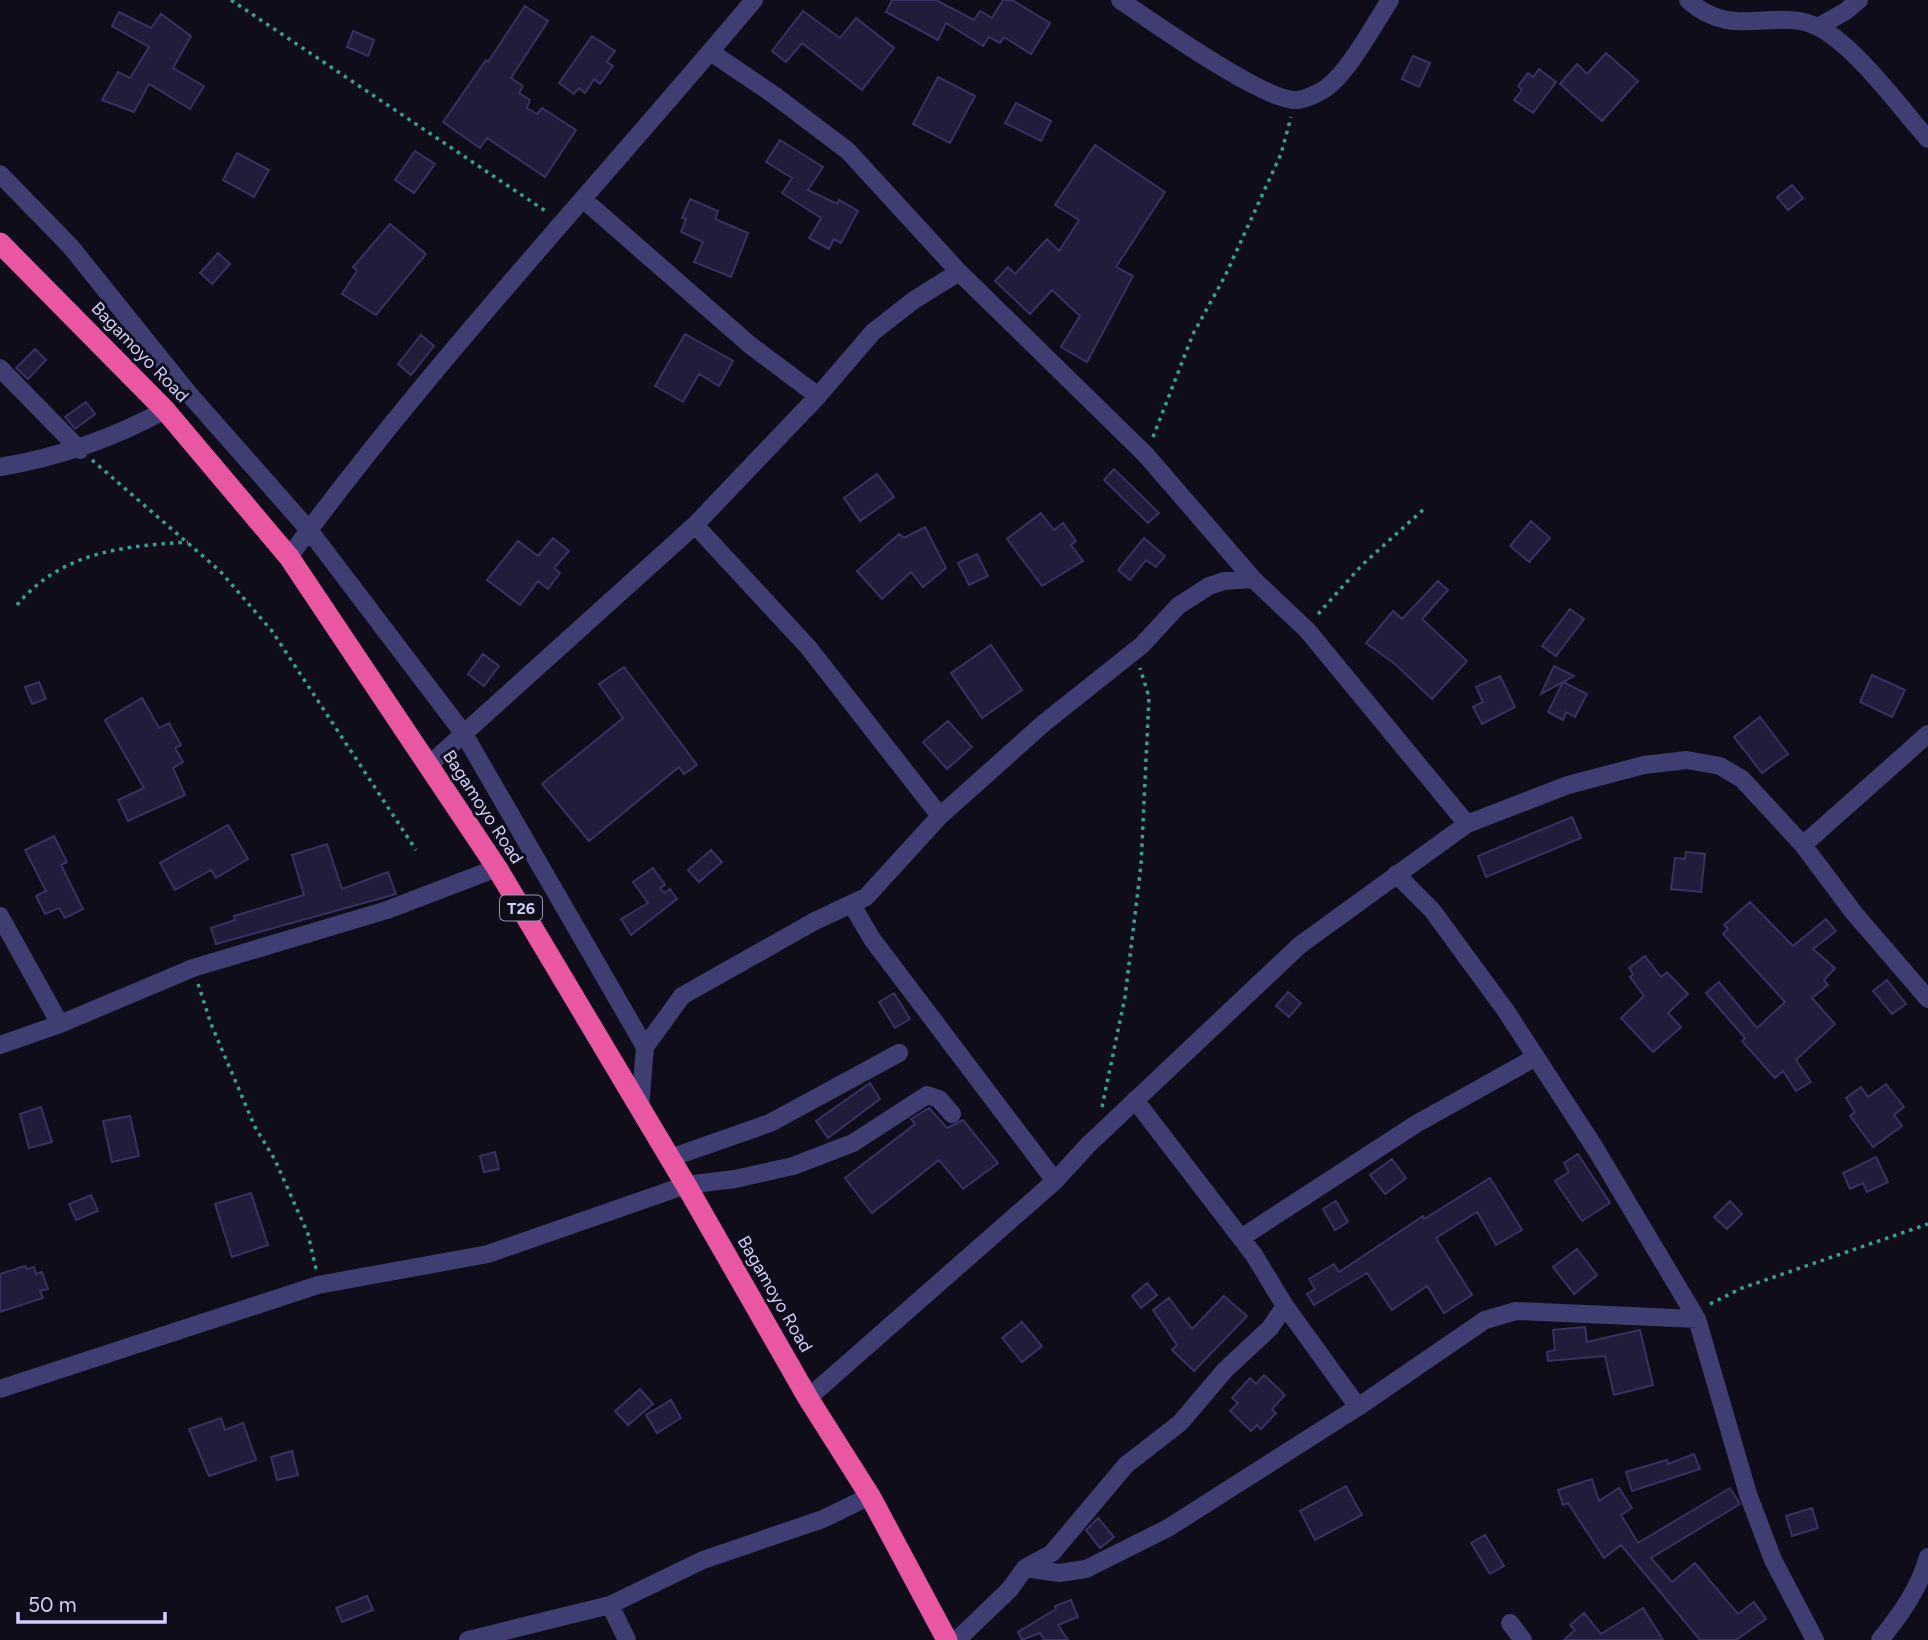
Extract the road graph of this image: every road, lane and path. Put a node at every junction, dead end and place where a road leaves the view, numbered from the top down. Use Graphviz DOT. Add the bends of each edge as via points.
graph roads {
  1 [pos="231,0"];
  2 [pos="754,0"];
  3 [pos="1121,0"];
  4 [pos="1390,0"];
  5 [pos="1688,0"];
  6 [pos="1859,0"];
  7 [pos="1818,27"];
  8 [pos="712,53"];
  9 [pos="1296,100"];
  10 [pos="1928,139"];
  11 [pos="0,174"];
  12 [pos="584,200"];
  13 [pos="564,223"];
  14 [pos="0,243"];
  15 [pos="959,272"];
  16 [pos="0,368"];
  17 [pos="818,396"];
  18 [pos="165,410"];
  19 [pos="80,450"];
  20 [pos="1146,455"];
  21 [pos="0,467"];
  22 [pos="1425,508"];
  23 [pos="695,525"];
  24 [pos="309,530"];
  25 [pos="188,542"];
  26 [pos="289,557"];
  27 [pos="1253,579"];
  28 [pos="17,605"];
  29 [pos="1307,630"];
  30 [pos="1142,645"];
  31 [pos="464,734"];
  32 [pos="1928,734"];
  33 [pos="429,765"];
  34 [pos="940,816"];
  35 [pos="1467,824"];
  36 [pos="1802,845"];
  37 [pos="416,850"];
  38 [pos="497,868"];
  39 [pos="1396,874"];
  40 [pos="852,905"];
  41 [pos="0,916"];
  42 [pos="193,968"];
  43 [pos="1927,996"];
  44 [pos="60,1024"];
  45 [pos="0,1045"];
  46 [pos="645,1047"];
  47 [pos="899,1052"];
  48 [pos="1536,1057"];
  49 [pos="1135,1100"];
  50 [pos="640,1108"];
  51 [pos="952,1114"];
  52 [pos="1101,1133"];
  53 [pos="670,1158"];
  54 [pos="1055,1181"];
  55 [pos="686,1185"];
  56 [pos="1928,1224"];
  57 [pos="1241,1238"];
  58 [pos="318,1285"];
  59 [pos="1285,1306"];
  60 [pos="1695,1316"];
  61 [pos="0,1389"];
  62 [pos="808,1398"];
  63 [pos="1358,1408"];
  64 [pos="870,1496"];
  65 [pos="1928,1557"];
  66 [pos="1025,1568"];
  67 [pos="610,1605"];
  68 [pos="1510,1623"];
  69 [pos="468,1640"];
  70 [pos="627,1640"];
  71 [pos="947,1640"];
  72 [pos="957,1640"];
  73 [pos="1523,1640"];
  74 [pos="1815,1640"];
  75 [pos="1880,1640"];
  1 -- 13 [label="path"];
  2 -- 8 [label="street"];
  3 -- 9 [label="street" via="1225,68 1276,95"];
  4 -- 9 [label="street" via="1360,48 1324,90"];
  5 -- 7 [label="street" via="1701,12 1726,22 1787,21"];
  6 -- 7 [label="street"];
  7 -- 10 [label="street" via="1843,45"];
  8 -- 12 [label="street"];
  8 -- 15 [label="street" via="848,151"];
  9 -- 20 [label="path" via="1281,153 1193,334"];
  11 -- 24 [label="street" via="71,247 189,394"];
  12 -- 13 [label="street"];
  12 -- 17 [label="street" via="750,345"];
  13 -- 24 [label="street"];
  14 -- 18 [label="highway, Bagamoyo Road / T26"];
  15 -- 17 [label="street" via="873,332"];
  15 -- 20 [label="street"];
  16 -- 19 [label="street"];
  17 -- 23 [label="street"];
  18 -- 19 [label="street"];
  18 -- 26 [label="highway, Bagamoyo Road / T26"];
  19 -- 21 [label="street"];
  19 -- 25 [label="path"];
  20 -- 27 [label="street"];
  22 -- 29 [label="path" via="1326,602"];
  23 -- 31 [label="street"];
  23 -- 34 [label="street" via="808,647"];
  24 -- 26 [label="street"];
  24 -- 31 [label="street"];
  25 -- 28 [label="path" via="142,545 72,562 47,575"];
  25 -- 37 [label="path" via="272,631"];
  26 -- 33 [label="highway, Bagamoyo Road / T26"];
  27 -- 29 [label="street"];
  27 -- 30 [label="street" via="1224,581 1194,594"];
  29 -- 35 [label="street"];
  30 -- 34 [label="street" via="1044,723"];
  30 -- 52 [label="path" via="1141,679 1149,697 1141,865 1125,997 1106,1083"];
  31 -- 33 [label="street"];
  31 -- 46 [label="street"];
  32 -- 36 [label="street"];
  33 -- 38 [label="highway, Bagamoyo Road / T26"];
  34 -- 40 [label="street" via="879,886"];
  35 -- 36 [label="street" via="1568,785 1644,765 1687,760 1720,765 1742,779"];
  35 -- 39 [label="street"];
  36 -- 43 [label="street" via="1853,913"];
  38 -- 42 [label="street" via="387,910"];
  38 -- 50 [label="highway, Bagamoyo Road / T26"];
  39 -- 48 [label="street" via="1465,952"];
  39 -- 49 [label="street" via="1300,945"];
  40 -- 46 [label="street" via="682,996"];
  40 -- 54 [label="street" via="872,939"];
  41 -- 44 [label="street"];
  42 -- 44 [label="street"];
  42 -- 58 [label="path" via="255,1128 275,1160 308,1234"];
  44 -- 45 [label="street"];
  46 -- 50 [label="street"];
  47 -- 53 [label="street" via="770,1123"];
  48 -- 57 [label="street" via="1416,1124"];
  48 -- 60 [label="street"];
  49 -- 52 [label="street"];
  49 -- 57 [label="street"];
  50 -- 53 [label="highway, Bagamoyo Road / T26"];
  51 -- 55 [label="street" via="939,1099 927,1095 853,1143 793,1166"];
  52 -- 54 [label="street"];
  53 -- 55 [label="highway, Bagamoyo Road / T26"];
  54 -- 62 [label="street"];
  55 -- 58 [label="street" via="488,1254"];
  55 -- 62 [label="highway, Bagamoyo Road / T26"];
  56 -- 60 [label="path" via="1742,1288"];
  57 -- 59 [label="street"];
  58 -- 61 [label="street"];
  59 -- 63 [label="street"];
  59 -- 66 [label="street" via="1270,1328 1225,1370 1180,1423 1126,1465 1052,1553"];
  60 -- 63 [label="street" via="1516,1311 1498,1315"];
  60 -- 74 [label="street" via="1748,1494 1773,1560"];
  62 -- 64 [label="highway, Bagamoyo Road / T26"];
  63 -- 66 [label="street" via="1168,1528 1086,1569 1059,1573"];
  64 -- 67 [label="street" via="823,1518 703,1560"];
  64 -- 71 [label="highway, Bagamoyo Road / T26"];
  65 -- 75 [label="street" via="1921,1580"];
  66 -- 72 [label="street" via="1010,1589"];
  67 -- 69 [label="street"];
  67 -- 70 [label="street"];
  68 -- 73 [label="street"];
}
